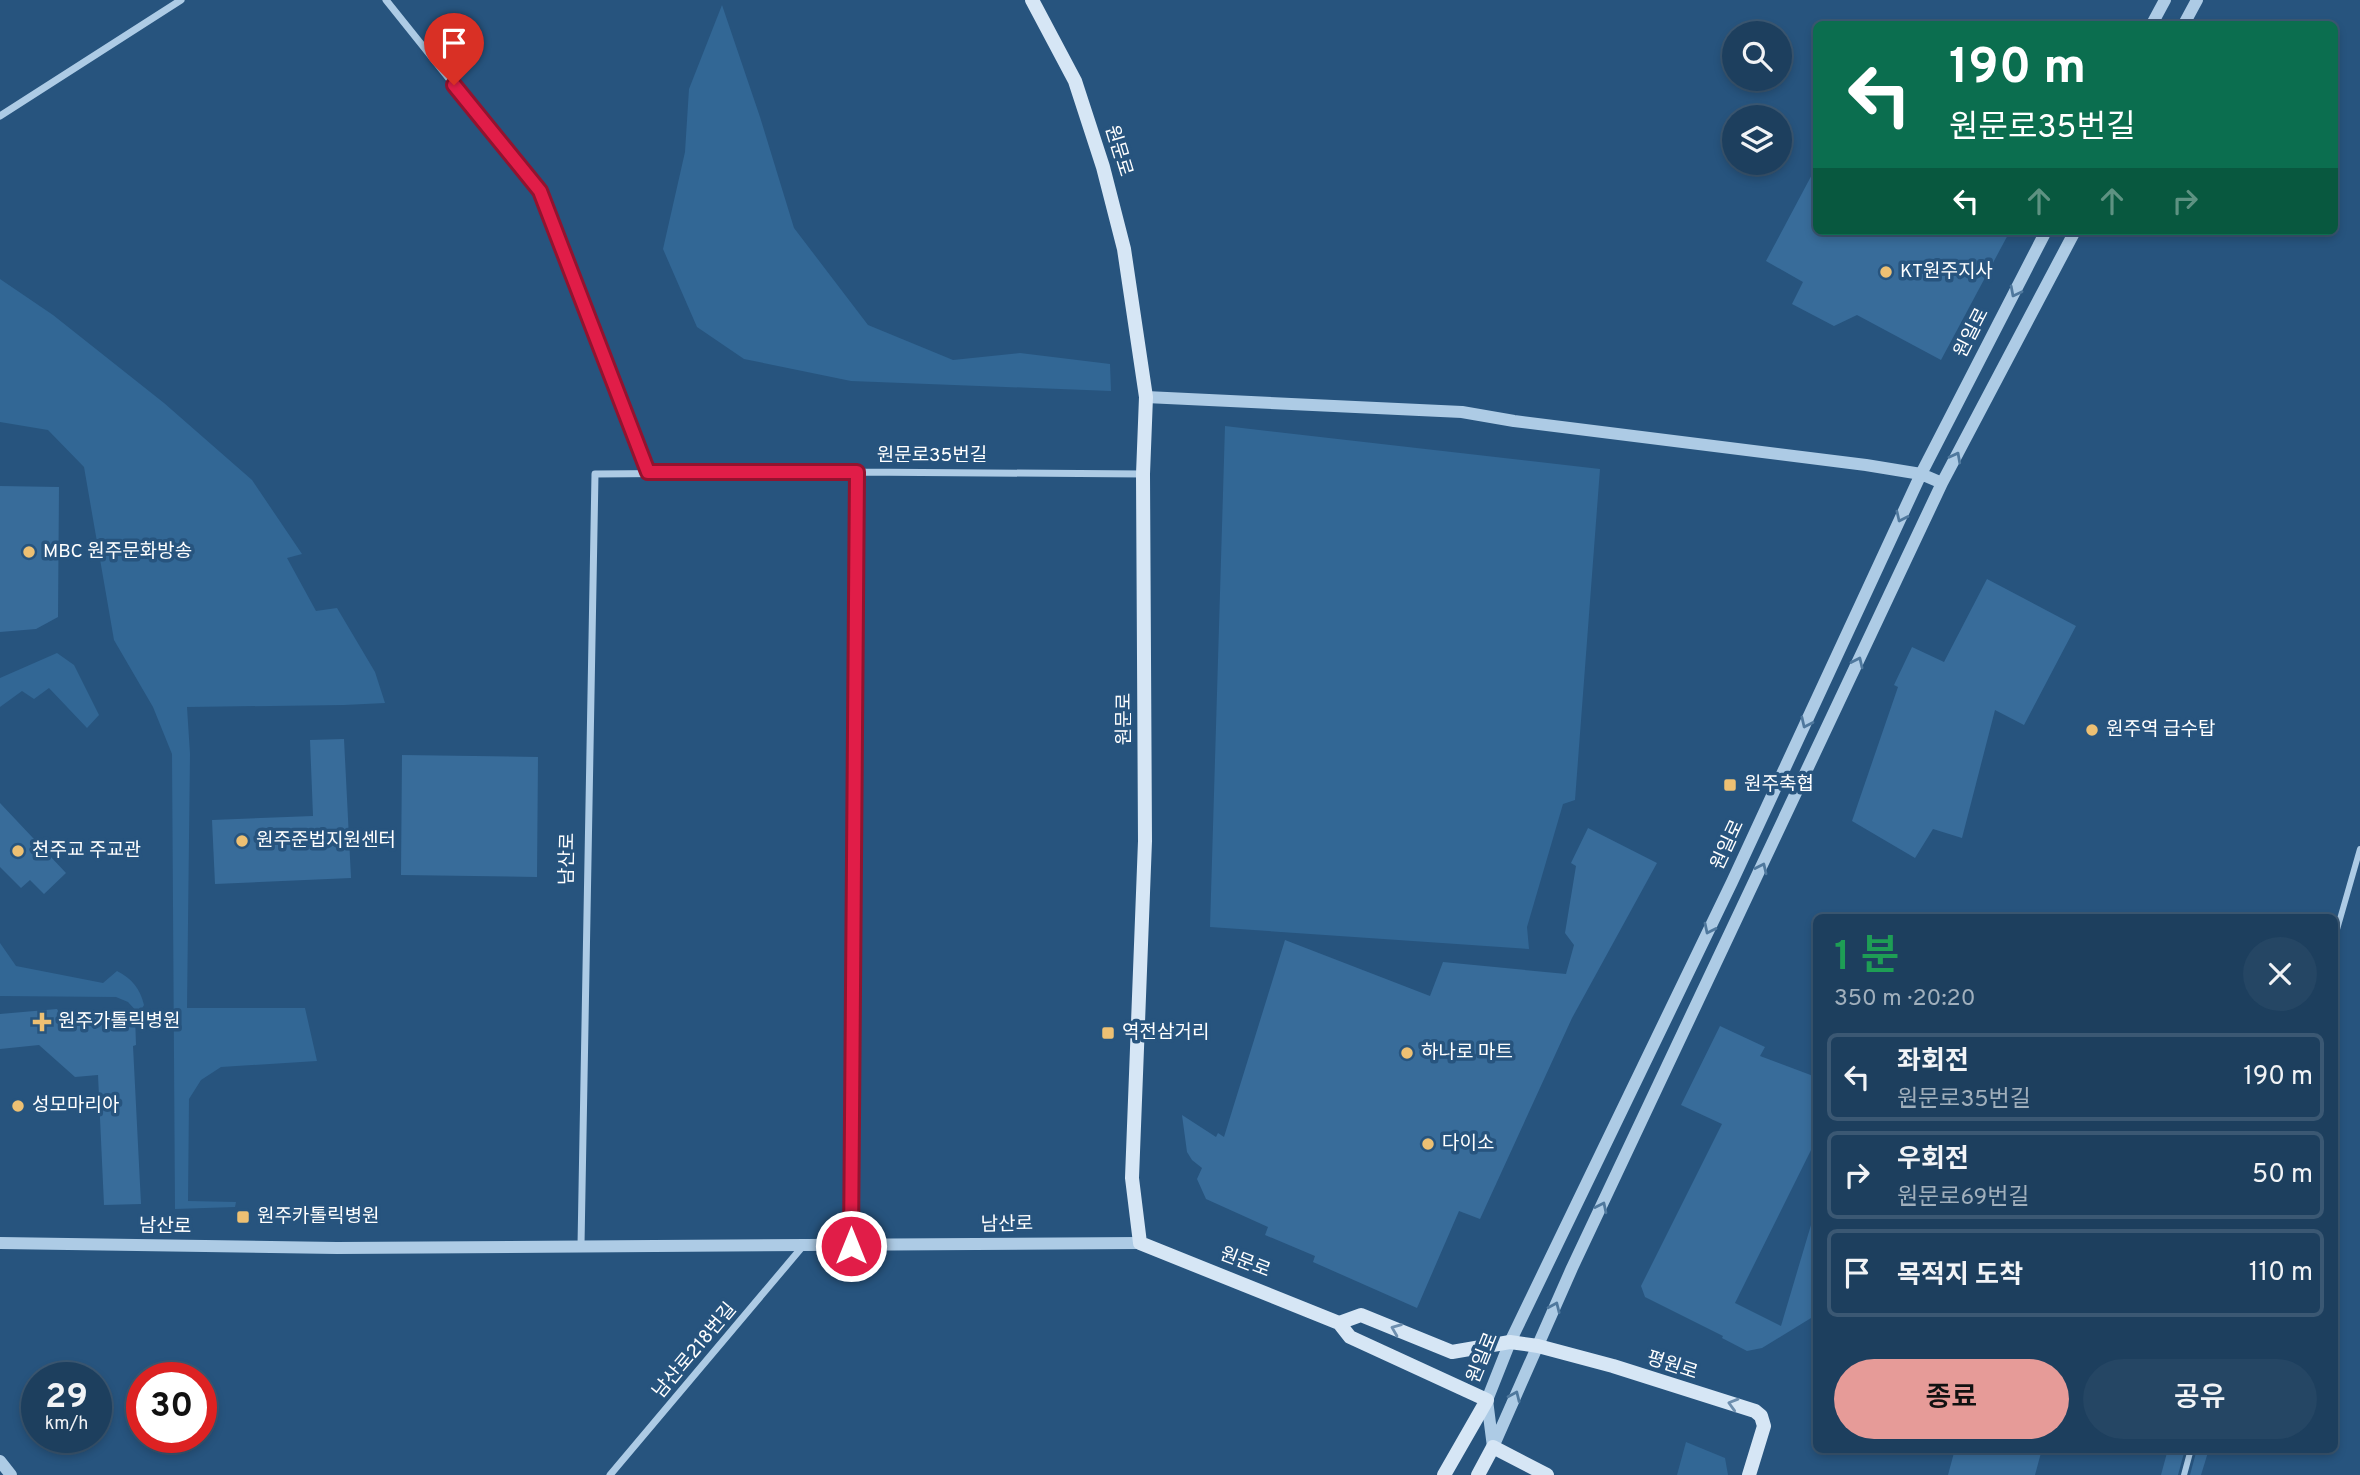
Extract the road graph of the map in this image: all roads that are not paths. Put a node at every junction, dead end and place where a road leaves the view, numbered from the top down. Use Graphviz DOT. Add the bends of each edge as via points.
graph roads {
  1 [pos="181,0"];
  2 [pos="386,0"];
  3 [pos="1032,0"];
  4 [pos="2165,0"];
  5 [pos="2197,0"];
  6 [pos="2154,21"];
  7 [pos="2186,21"];
  8 [pos="0,116"];
  9 [pos="2044,235"];
  10 [pos="2073,235"];
  11 [pos="1146,397"];
  12 [pos="648,472"];
  13 [pos="857,472"];
  14 [pos="596,474"];
  15 [pos="1143,474"];
  16 [pos="1921,474"];
  17 [pos="1942,483"];
  18 [pos="2360,849"];
  19 [pos="2338,926"];
  20 [pos="0,1243"];
  21 [pos="1140,1243"];
  22 [pos="581,1245"];
  23 [pos="851,1246"];
  24 [pos="803,1247"];
  25 [pos="1339,1323"];
  26 [pos="1510,1342"];
  27 [pos="1538,1346"];
  28 [pos="1487,1400"];
  29 [pos="1493,1447"];
  30 [pos="2190,1453"];
  31 [pos="0,1461"];
  32 [pos="11,1475"];
  33 [pos="610,1475"];
  34 [pos="1444,1475"];
  35 [pos="1478,1475"];
  36 [pos="1547,1475"];
  37 [pos="1749,1475"];
  38 [pos="2184,1475"];
  1 -- 8 [label="street"];
  2 -- 12 [label="street" via="540,191"];
  3 -- 11 [label="main road, 원문로" via="1075,82 1103,167 1125,249"];
  4 -- 6 [label="street"];
  5 -- 7 [label="street"];
  9 -- 16 [label="street, 원일로, one-way"];
  17 -- 10 [label="street, 원일로, one-way"];
  11 -- 15 [label="main road, 원문로"];
  11 -- 16 [label="street" via="1462,412"];
  12 -- 13 [label="street, 원문로35번길"];
  12 -- 14 [label="street, 원문로35번길"];
  13 -- 15 [label="street, 원문로35번길"];
  13 -- 23 [label="street"];
  14 -- 22 [label="street, 남산로"];
  15 -- 21 [label="main road, 원문로" via="1145,841 1132,1178"];
  16 -- 17 [label="street"];
  16 -- 26 [label="street, 원일로, one-way" via="1732,882"];
  27 -- 17 [label="street, 원일로, one-way"];
  18 -- 19 [label="street"];
  20 -- 22 [label="street, 남산로" via="323,1248"];
  21 -- 23 [label="street, 남산로"];
  21 -- 25 [label="main road, 원문로"];
  22 -- 24 [label="street, 남산로"];
  23 -- 24 [label="street, 남산로"];
  24 -- 33 [label="street, 남산로218번길"];
  26 -- 25 [label="main road, 원문로, one-way" via="1452,1352 1361,1315"];
  25 -- 28 [label="main road, 원문로" via="1350,1337"];
  26 -- 27 [label="main road, 평원로"];
  26 -- 28 [label="street, 원일로"];
  29 -- 27 [label="street, 원일로, one-way"];
  37 -- 27 [label="main road, 평원로, one-way" via="1764,1426 1755,1410"];
  28 -- 29 [label="street"];
  28 -- 34 [label="main road, 원일로"];
  29 -- 35 [label="main road"];
  29 -- 36 [label="main road"];
  30 -- 38 [label="street"];
  31 -- 32 [label="street"];
}
